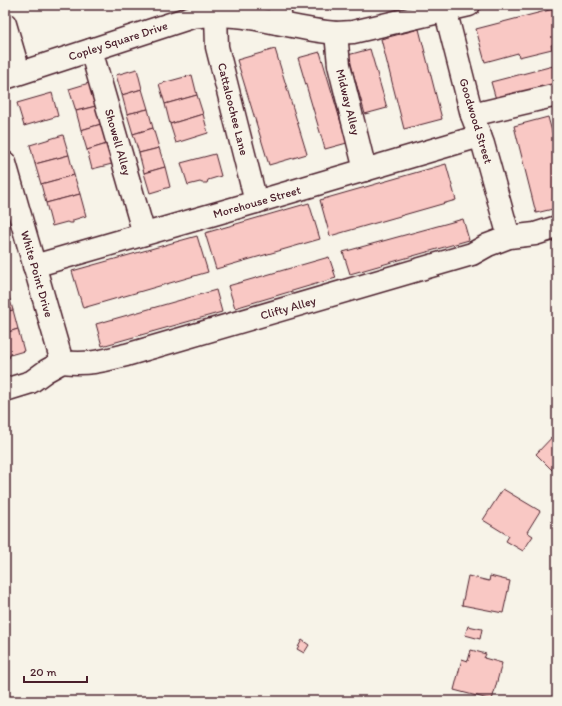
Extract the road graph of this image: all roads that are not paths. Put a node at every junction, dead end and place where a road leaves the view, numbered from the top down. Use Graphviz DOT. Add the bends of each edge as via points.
graph roads {
  1 [pos="469,5"];
  2 [pos="445,8"];
  3 [pos="280,14"];
  4 [pos="216,15"];
  5 [pos="5,24"];
  6 [pos="336,33"];
  7 [pos="91,50"];
  8 [pos="12,75"];
  9 [pos="557,95"];
  10 [pos="472,114"];
  11 [pos="480,136"];
  12 [pos="5,163"];
  13 [pos="365,170"];
  14 [pos="256,202"];
  15 [pos="557,227"];
  16 [pos="144,234"];
  17 [pos="509,237"];
  18 [pos="34,266"];
  19 [pos="62,362"];
  20 [pos="5,390"];
  1 -- 2 [label="street, Copley Square Drive"];
  2 -- 6 [label="street, Copley Square Drive" via="353,32"];
  2 -- 10 [label="street, Goodwood Street"];
  3 -- 4 [label="street, Copley Square Drive"];
  3 -- 6 [label="street, Copley Square Drive"];
  4 -- 7 [label="street, Copley Square Drive" via="192,17"];
  4 -- 14 [label="street, Cattaloochee Lane" via="217,47"];
  5 -- 8 [label="street"];
  6 -- 13 [label="street, Midway Alley" via="339,66"];
  7 -- 8 [label="street, Copley Square Drive"];
  7 -- 16 [label="street, Showell Alley"];
  9 -- 10 [label="street"];
  10 -- 11 [label="street, Goodwood Street"];
  11 -- 13 [label="street, Morehouse Street"];
  11 -- 17 [label="street, Goodwood Street"];
  12 -- 18 [label="street, White Point Drive"];
  13 -- 14 [label="street, Morehouse Street"];
  14 -- 16 [label="street, Morehouse Street"];
  15 -- 17 [label="street, Clifty Alley" via="535,234"];
  16 -- 18 [label="street, Morehouse Street"];
  17 -- 19 [label="street, Clifty Alley" via="472,254 126,355 96,363"];
  18 -- 19 [label="street, White Point Drive"];
  19 -- 20 [label="street" via="31,382"];
}
